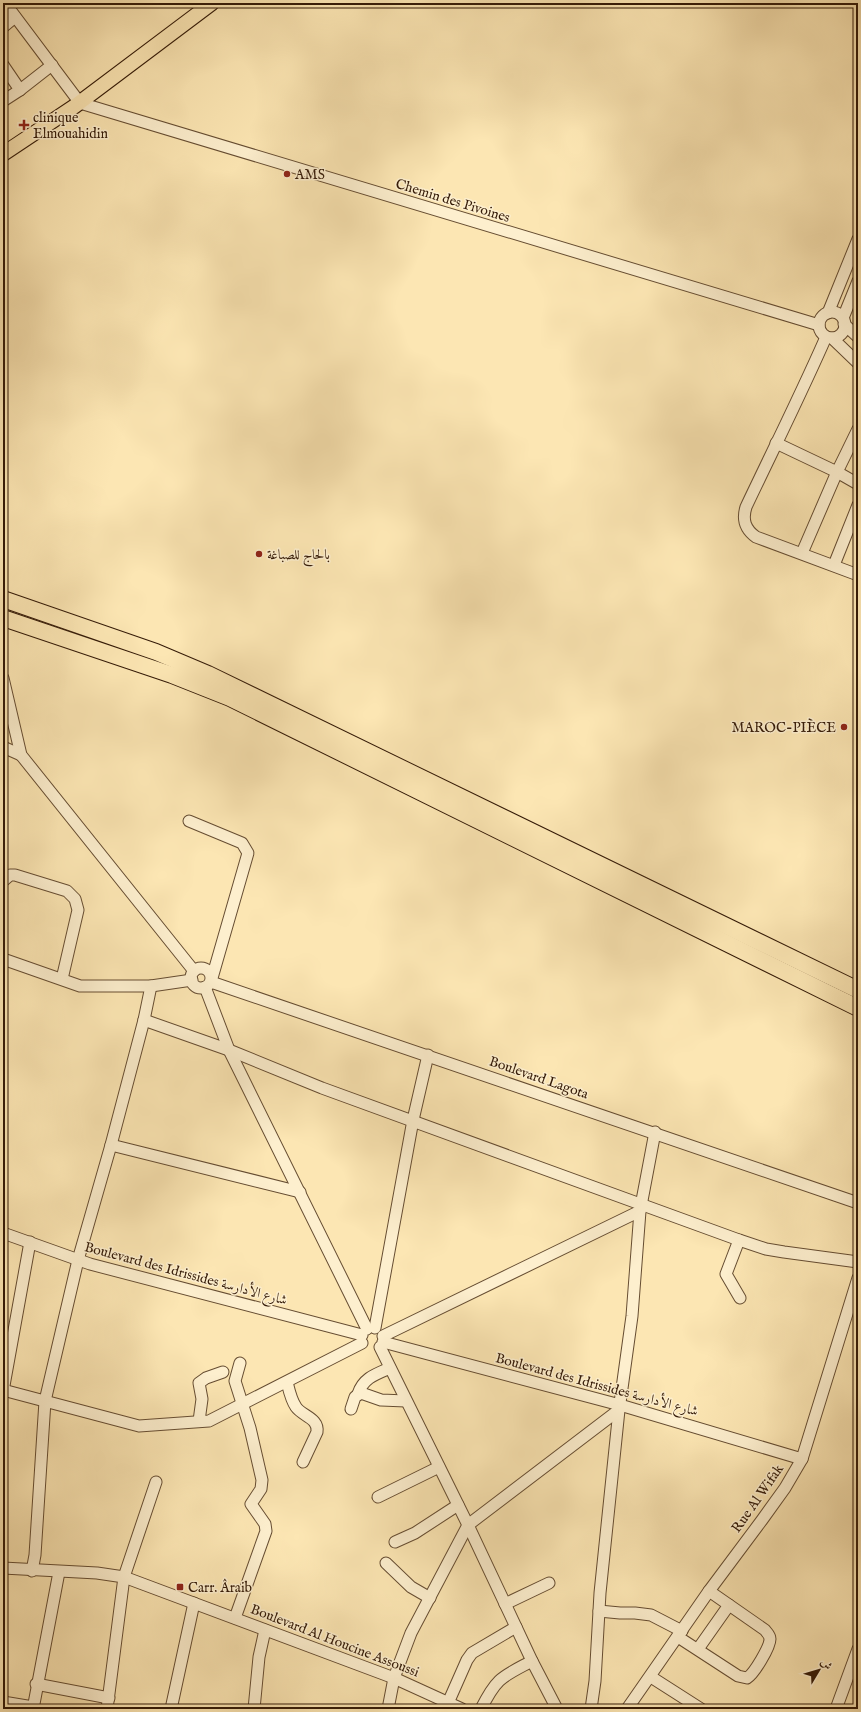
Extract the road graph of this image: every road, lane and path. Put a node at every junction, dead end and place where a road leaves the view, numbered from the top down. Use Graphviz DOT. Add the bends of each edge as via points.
graph roads {
  1 [pos="5,3"];
  2 [pos="212,3"];
  3 [pos="15,17"];
  4 [pos="3,27"];
  5 [pos="3,65"];
  6 [pos="52,65"];
  7 [pos="20,90"];
  8 [pos="3,101"];
  9 [pos="80,103"];
  10 [pos="3,154"];
  11 [pos="858,239"];
  12 [pos="858,281"];
  13 [pos="828,313"];
  14 [pos="843,321"];
  15 [pos="819,325"];
  16 [pos="829,337"];
  17 [pos="858,337"];
  18 [pos="858,362"];
  19 [pos="858,429"];
  20 [pos="776,443"];
  21 [pos="837,472"];
  22 [pos="858,484"];
  23 [pos="858,505"];
  24 [pos="802,553"];
  25 [pos="834,565"];
  26 [pos="858,575"];
  27 [pos="3,599"];
  28 [pos="3,618"];
  29 [pos="3,678"];
  30 [pos="3,747"];
  31 [pos="21,755"];
  32 [pos="189,821"];
  33 [pos="3,881"];
  34 [pos="3,959"];
  35 [pos="192,976"];
  36 [pos="62,979"];
  37 [pos="209,982"];
  38 [pos="151,986"];
  39 [pos="858,990"];
  40 [pos="858,1008"];
  41 [pos="144,1020"];
  42 [pos="229,1050"];
  43 [pos="428,1055"];
  44 [pos="413,1120"];
  45 [pos="655,1132"];
  46 [pos="111,1145"];
  47 [pos="300,1192"];
  48 [pos="858,1203"];
  49 [pos="641,1208"];
  50 [pos="3,1233"];
  51 [pos="739,1240"];
  52 [pos="30,1242"];
  53 [pos="78,1260"];
  54 [pos="858,1262"];
  55 [pos="858,1278"];
  56 [pos="740,1298"];
  57 [pos="373,1337"];
  58 [pos="240,1363"];
  59 [pos="390,1368"];
  60 [pos="5,1370"];
  61 [pos="223,1372"];
  62 [pos="287,1382"];
  63 [pos="3,1390"];
  64 [pos="358,1394"];
  65 [pos="406,1401"];
  66 [pos="45,1402"];
  67 [pos="243,1405"];
  68 [pos="619,1407"];
  69 [pos="350,1409"];
  70 [pos="199,1421"];
  71 [pos="802,1459"];
  72 [pos="303,1462"];
  73 [pos="439,1467"];
  74 [pos="156,1482"];
  75 [pos="378,1497"];
  76 [pos="458,1505"];
  77 [pos="468,1525"];
  78 [pos="395,1542"];
  79 [pos="386,1563"];
  80 [pos="3,1568"];
  81 [pos="32,1570"];
  82 [pos="59,1572"];
  83 [pos="124,1578"];
  84 [pos="549,1583"];
  85 [pos="709,1591"];
  86 [pos="430,1598"];
  87 [pos="194,1603"];
  88 [pos="505,1604"];
  89 [pos="729,1605"];
  90 [pos="599,1611"];
  91 [pos="235,1618"];
  92 [pos="516,1627"];
  93 [pos="266,1630"];
  94 [pos="680,1634"];
  95 [pos="698,1649"];
  96 [pos="858,1649"];
  97 [pos="532,1661"];
  98 [pos="651,1677"];
  99 [pos="394,1678"];
  100 [pos="36,1684"];
  101 [pos="109,1698"];
  102 [pos="3,1702"];
  103 [pos="448,1703"];
  104 [pos="33,1708"];
  105 [pos="107,1709"];
  106 [pos="171,1709"];
  107 [pos="254,1709"];
  108 [pos="388,1709"];
  109 [pos="462,1709"];
  110 [pos="482,1709"];
  111 [pos="557,1709"];
  112 [pos="591,1709"];
  113 [pos="627,1709"];
  114 [pos="701,1709"];
  115 [pos="836,1709"];
  1 -- 3 [label="street"];
  2 -- 9 [label="main road"];
  3 -- 4 [label="street"];
  3 -- 6 [label="street"];
  5 -- 7 [label="street"];
  6 -- 7 [label="street"];
  6 -- 9 [label="street"];
  7 -- 8 [label="street"];
  9 -- 10 [label="main road"];
  9 -- 15 [label="street, Chemin des Pivoines"];
  11 -- 13 [label="street"];
  12 -- 14 [label="street"];
  13 -- 14 [label="street" via="836,313"];
  13 -- 15 [label="street" via="821,317"];
  14 -- 16 [label="street" via="844,328 840,335"];
  14 -- 17 [label="street"];
  15 -- 16 [label="street" via="821,332"];
  16 -- 18 [label="street"];
  16 -- 20 [label="street"];
  19 -- 21 [label="street"];
  20 -- 21 [label="street"];
  20 -- 24 [label="street" via="746,507 744,521 756,537"];
  21 -- 22 [label="street"];
  21 -- 24 [label="street"];
  23 -- 25 [label="street"];
  24 -- 25 [label="street"];
  25 -- 26 [label="street"];
  27 -- 39 [label="highway" via="156,652 208,674"];
  28 -- 40 [label="highway" via="230,698"];
  29 -- 31 [label="street"];
  30 -- 31 [label="street"];
  31 -- 35 [label="street"];
  32 -- 37 [label="street" via="242,843 248,853"];
  33 -- 36 [label="street" via="10,875 15,875 67,891 75,899 78,910"];
  34 -- 36 [label="street"];
  35 -- 37 [label="street" via="195,986"];
  35 -- 37 [label="street" via="199,968 205,968 210,972"];
  35 -- 38 [label="street"];
  36 -- 38 [label="street" via="80,986"];
  37 -- 42 [label="street"];
  37 -- 43 [label="street, Boulevard Lagota"];
  38 -- 41 [label="street"];
  41 -- 42 [label="street"];
  41 -- 46 [label="street"];
  42 -- 44 [label="street" via="322,1088"];
  42 -- 47 [label="street"];
  43 -- 44 [label="street"];
  43 -- 45 [label="street, Boulevard Lagota"];
  44 -- 49 [label="street"];
  44 -- 57 [label="street"];
  45 -- 48 [label="street, Boulevard Lagota"];
  45 -- 49 [label="street"];
  46 -- 47 [label="street"];
  46 -- 53 [label="street"];
  47 -- 57 [label="street"];
  49 -- 51 [label="street"];
  49 -- 57 [label="street"];
  49 -- 68 [label="street" via="632,1316"];
  50 -- 52 [label="street, Boulevard des Idrissides شارع الأدارسة"];
  51 -- 54 [label="street" via="772,1250"];
  51 -- 56 [label="street" via="726,1274"];
  52 -- 53 [label="street, Boulevard des Idrissides شارع الأدارسة"];
  52 -- 60 [label="street"];
  53 -- 57 [label="street, Boulevard des Idrissides شارع الأدارسة"];
  53 -- 66 [label="street"];
  55 -- 71 [label="street, Rue Al Wifak"];
  57 -- 59 [label="street"];
  57 -- 62 [label="street"];
  57 -- 68 [label="street, Boulevard des Idrissides شارع الأدارسة"];
  58 -- 67 [label="street" via="235,1381"];
  59 -- 64 [label="street" via="370,1377 360,1387"];
  59 -- 65 [label="street"];
  60 -- 63 [label="street"];
  61 -- 70 [label="street" via="199,1383 202,1399"];
  62 -- 67 [label="street"];
  62 -- 72 [label="street" via="296,1407 318,1427"];
  63 -- 66 [label="street"];
  64 -- 65 [label="street" via="369,1394 381,1400"];
  64 -- 69 [label="street"];
  65 -- 73 [label="street"];
  66 -- 70 [label="street" via="139,1426"];
  66 -- 81 [label="street"];
  67 -- 70 [label="street" via="209,1421"];
  67 -- 91 [label="street" via="262,1480 261,1488 251,1504 265,1524 266,1531"];
  68 -- 71 [label="street, Boulevard des Idrissides شارع الأدارسة"];
  68 -- 77 [label="street"];
  68 -- 90 [label="street"];
  71 -- 85 [label="street, Rue Al Wifak" via="771,1507"];
  73 -- 75 [label="street"];
  73 -- 76 [label="street"];
  74 -- 83 [label="street"];
  76 -- 77 [label="street"];
  76 -- 78 [label="street" via="415,1533"];
  77 -- 86 [label="street"];
  77 -- 88 [label="street"];
  79 -- 86 [label="street" via="411,1587"];
  80 -- 81 [label="street, Boulevard Al Houcine Assoussi"];
  81 -- 82 [label="street, Boulevard Al Houcine Assoussi"];
  82 -- 83 [label="street, Boulevard Al Houcine Assoussi" via="97,1573"];
  82 -- 100 [label="street"];
  83 -- 87 [label="street, Boulevard Al Houcine Assoussi"];
  83 -- 101 [label="street"];
  84 -- 88 [label="street"];
  85 -- 89 [label="street"];
  85 -- 94 [label="street, Rue Al Wifak"];
  86 -- 99 [label="street" via="411,1633"];
  87 -- 91 [label="street, Boulevard Al Houcine Assoussi"];
  87 -- 106 [label="street"];
  88 -- 92 [label="street"];
  89 -- 95 [label="street"];
  89 -- 95 [label="street" via="765,1630 770,1637 768,1646 753,1673 747,1678 738,1676"];
  90 -- 94 [label="street" via="651,1615"];
  90 -- 112 [label="street"];
  91 -- 93 [label="street, Boulevard Al Houcine Assoussi"];
  92 -- 97 [label="street"];
  92 -- 103 [label="street" via="472,1653"];
  93 -- 99 [label="street, Boulevard Al Houcine Assoussi"];
  93 -- 107 [label="street" via="259,1657"];
  94 -- 95 [label="street"];
  94 -- 98 [label="street, Rue Al Wifak"];
  96 -- 115 [label="street"];
  97 -- 110 [label="street" via="499,1680"];
  97 -- 111 [label="street"];
  98 -- 113 [label="street, Rue Al Wifak"];
  98 -- 114 [label="street"];
  99 -- 103 [label="street, Boulevard Al Houcine Assoussi"];
  99 -- 108 [label="street"];
  100 -- 101 [label="street"];
  100 -- 104 [label="street"];
  101 -- 105 [label="street"];
  102 -- 104 [label="street"];
  103 -- 109 [label="street, Boulevard Al Houcine Assoussi"];
}
